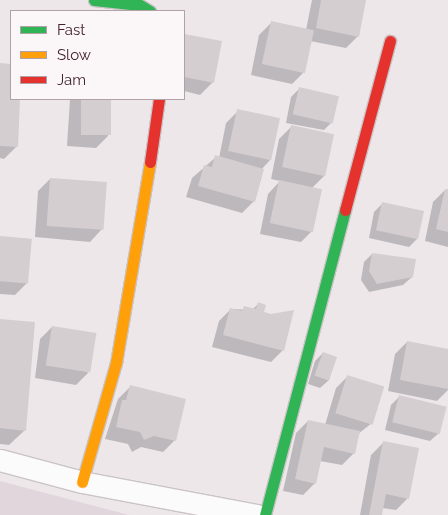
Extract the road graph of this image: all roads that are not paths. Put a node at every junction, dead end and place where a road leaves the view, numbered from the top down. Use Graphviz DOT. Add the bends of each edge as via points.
graph roads {
  1 [pos="94,0"];
  2 [pos="148,10"];
  3 [pos="390,41"];
  4 [pos="159,100"];
  5 [pos="0,460"];
  6 [pos="82,482"];
  7 [pos="257,515"];
  8 [pos="266,515"];
  1 -- 2 [label="street" via="140,5"];
  3 -- 8 [label="street"];
  4 -- 6 [label="street" via="139,241 116,363"];
  5 -- 6 [label="street"];
  6 -- 7 [label="street"];
}
